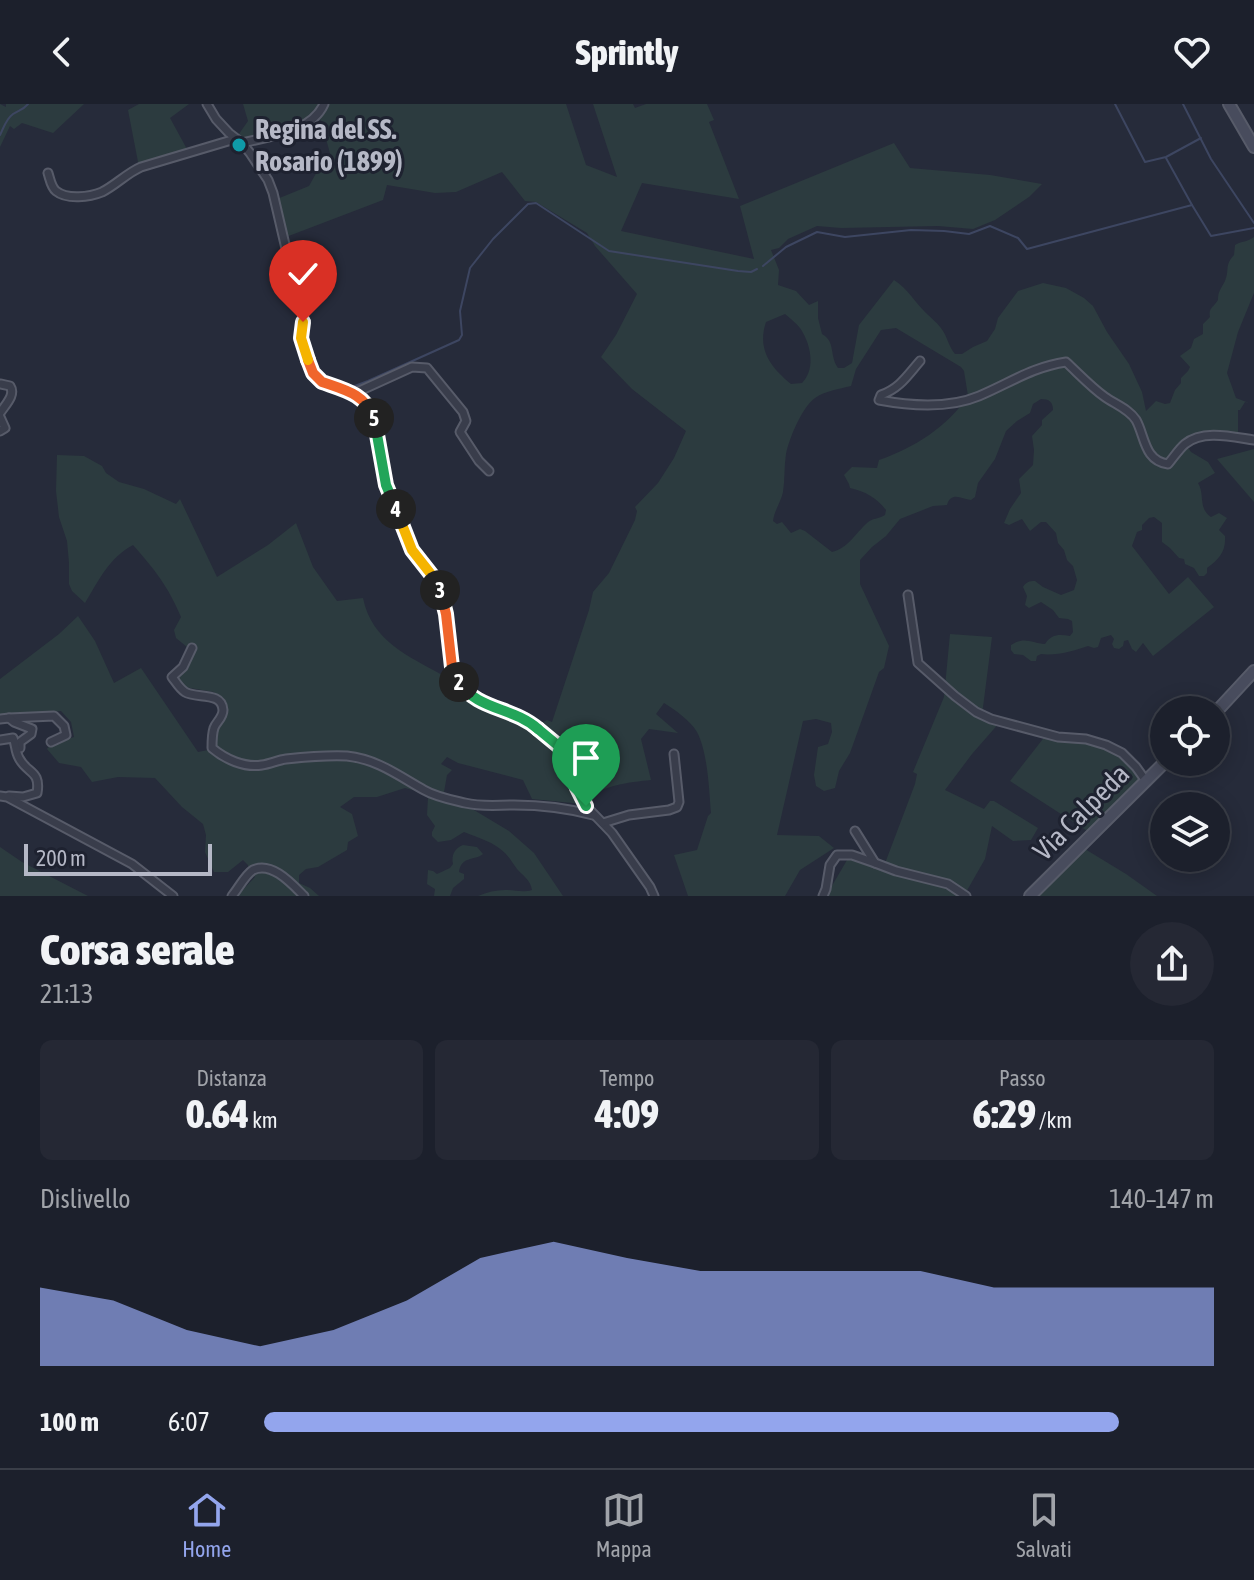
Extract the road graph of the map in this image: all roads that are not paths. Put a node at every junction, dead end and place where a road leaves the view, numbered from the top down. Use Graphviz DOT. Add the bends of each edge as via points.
graph roads {
  1 [pos="207,104"];
  2 [pos="324,104"];
  3 [pos="1229,104"];
  4 [pos="239,141"];
  5 [pos="1254,147"];
  6 [pos="48,173"];
  7 [pos="920,361"];
  8 [pos="1,384"];
  9 [pos="355,393"];
  10 [pos="0,415"];
  11 [pos="0,431"];
  12 [pos="1254,440"];
  13 [pos="489,471"];
  14 [pos="908,595"];
  15 [pos="192,648"];
  16 [pos="1254,671"];
  17 [pos="1230,697"];
  18 [pos="9,718"];
  19 [pos="0,719"];
  20 [pos="0,740"];
  21 [pos="51,742"];
  22 [pos="674,754"];
  23 [pos="19,758"];
  24 [pos="1151,776"];
  25 [pos="1146,781"];
  26 [pos="4,796"];
  27 [pos="595,815"];
  28 [pos="603,823"];
  29 [pos="855,831"];
  30 [pos="875,863"];
  31 [pos="173,896"];
  32 [pos="232,896"];
  33 [pos="304,896"];
  34 [pos="654,896"];
  35 [pos="823,896"];
  36 [pos="966,896"];
  37 [pos="1030,896"];
  1 -- 4 [label="street"];
  2 -- 4 [label="street" via="302,127"];
  3 -- 5 [label="street"];
  4 -- 6 [label="street" via="141,167 91,195 60,193"];
  4 -- 9 [label="street" via="273,193 303,298 301,338 313,373 322,382"];
  7 -- 12 [label="street" via="879,400 957,403 1044,365 1066,362 1129,413 1148,452 1162,463 1168,464 1195,438"];
  8 -- 10 [label="street" via="10,386 12,395"];
  9 -- 13 [label="street" via="412,367 427,368 463,412 466,421 460,432"];
  9 -- 27 [label="street" via="373,414 386,485 412,550 441,592 457,680 479,701 526,718 561,748"];
  10 -- 11 [label="street" via="5,428"];
  14 -- 25 [label="street" via="918,663 955,696 991,719 1106,745 1122,753"];
  15 -- 27 [label="street" via="172,677 187,694 219,701 223,709 214,726 212,748 221,756 244,765 321,757 369,759 427,792 468,804 542,806"];
  16 -- 17 [label="street"];
  18 -- 19 [label="street"];
  18 -- 21 [label="street" via="54,716 66,735"];
  18 -- 23 [label="street" via="32,729 20,742"];
  20 -- 23 [label="street" via="13,738"];
  22 -- 28 [label="street" via="677,807"];
  23 -- 26 [label="street" via="35,774 37,793"];
  24 -- 25 [label="street, Via Calpeda"];
  25 -- 37 [label="street, Via Calpeda"];
  26 -- 31 [label="street" via="132,864"];
  27 -- 28 [label="street"];
  28 -- 34 [label="street"];
  29 -- 30 [label="street"];
  30 -- 35 [label="street" via="837,855"];
  30 -- 36 [label="street" via="948,884"];
  32 -- 33 [label="street" via="252,871 265,868"];
}
